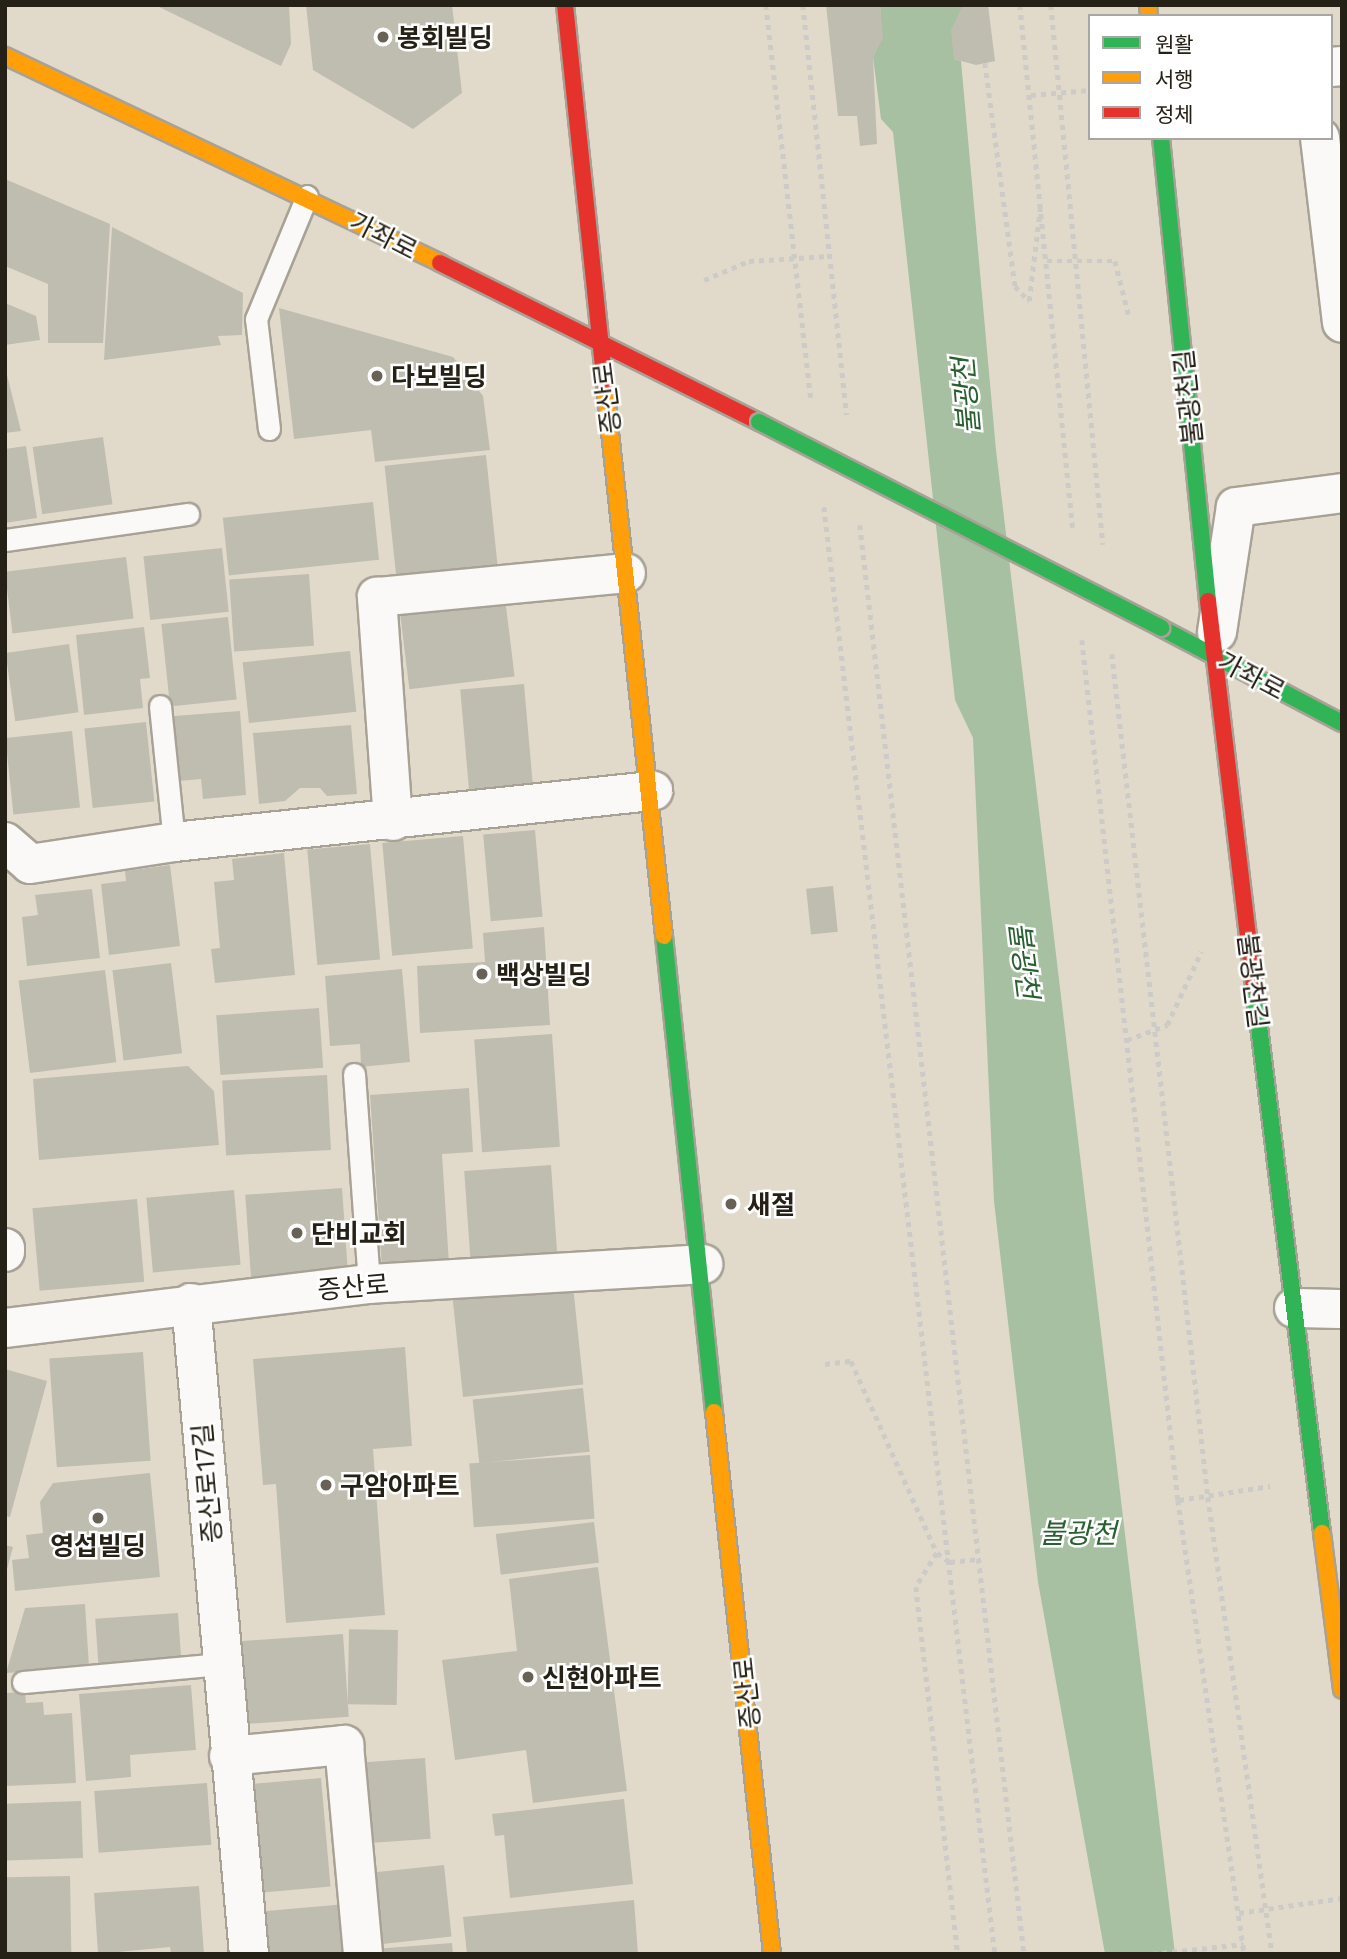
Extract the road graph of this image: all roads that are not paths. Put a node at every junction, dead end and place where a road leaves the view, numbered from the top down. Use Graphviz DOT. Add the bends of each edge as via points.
graph roads {
  1 [pos="565,5"];
  2 [pos="5,56"];
  3 [pos="1161,140"];
  4 [pos="1320,140"];
  5 [pos="307,196"];
  6 [pos="1342,323"];
  7 [pos="599,341"];
  8 [pos="269,429"];
  9 [pos="1342,493"];
  10 [pos="188,514"];
  11 [pos="5,540"];
  12 [pos="625,573"];
  13 [pos="1213,655"];
  14 [pos="160,706"];
  15 [pos="1342,723"];
  16 [pos="653,791"];
  17 [pos="393,821"];
  18 [pos="5,842"];
  19 [pos="174,842"];
  20 [pos="355,1074"];
  21 [pos="703,1264"];
  22 [pos="369,1284"];
  23 [pos="191,1303"];
  24 [pos="1294,1308"];
  25 [pos="1342,1309"];
  26 [pos="5,1328"];
  27 [pos="221,1664"];
  28 [pos="23,1682"];
  29 [pos="1342,1690"];
  30 [pos="229,1756"];
  31 [pos="249,1954"];
  32 [pos="363,1954"];
  33 [pos="772,1954"];
  1 -- 7 [label="main road, 증산로"];
  2 -- 5 [label="main road, 가좌로"];
  3 -- 13 [label="main road, 불광천길"];
  4 -- 6 [label="street"];
  5 -- 7 [label="main road, 가좌로"];
  5 -- 8 [label="lane" via="256,319"];
  7 -- 12 [label="main road, 증산로"];
  7 -- 13 [label="main road, 가좌로, bridge"];
  9 -- 13 [label="street, 불광천길" via="1236,507"];
  10 -- 11 [label="lane"];
  12 -- 16 [label="main road, 증산로"];
  12 -- 17 [label="street" via="377,597"];
  13 -- 15 [label="main road, 가좌로"];
  13 -- 24 [label="main road, 불광천길"];
  14 -- 19 [label="lane"];
  16 -- 17 [label="street"];
  16 -- 21 [label="main road, 증산로"];
  17 -- 19 [label="street"];
  18 -- 19 [label="street" via="30,864"];
  20 -- 22 [label="lane"];
  21 -- 22 [label="street, 증산로"];
  21 -- 33 [label="main road, 증산로"];
  22 -- 23 [label="street, 증산로"];
  23 -- 26 [label="street, 증산로"];
  23 -- 27 [label="street, 증산로17길"];
  24 -- 25 [label="street"];
  24 -- 29 [label="main road, 불광천길"];
  27 -- 28 [label="lane"];
  27 -- 30 [label="street, 증산로17길"];
  30 -- 31 [label="street, 증산로17길"];
  30 -- 32 [label="street" via="344,1745"];
}
